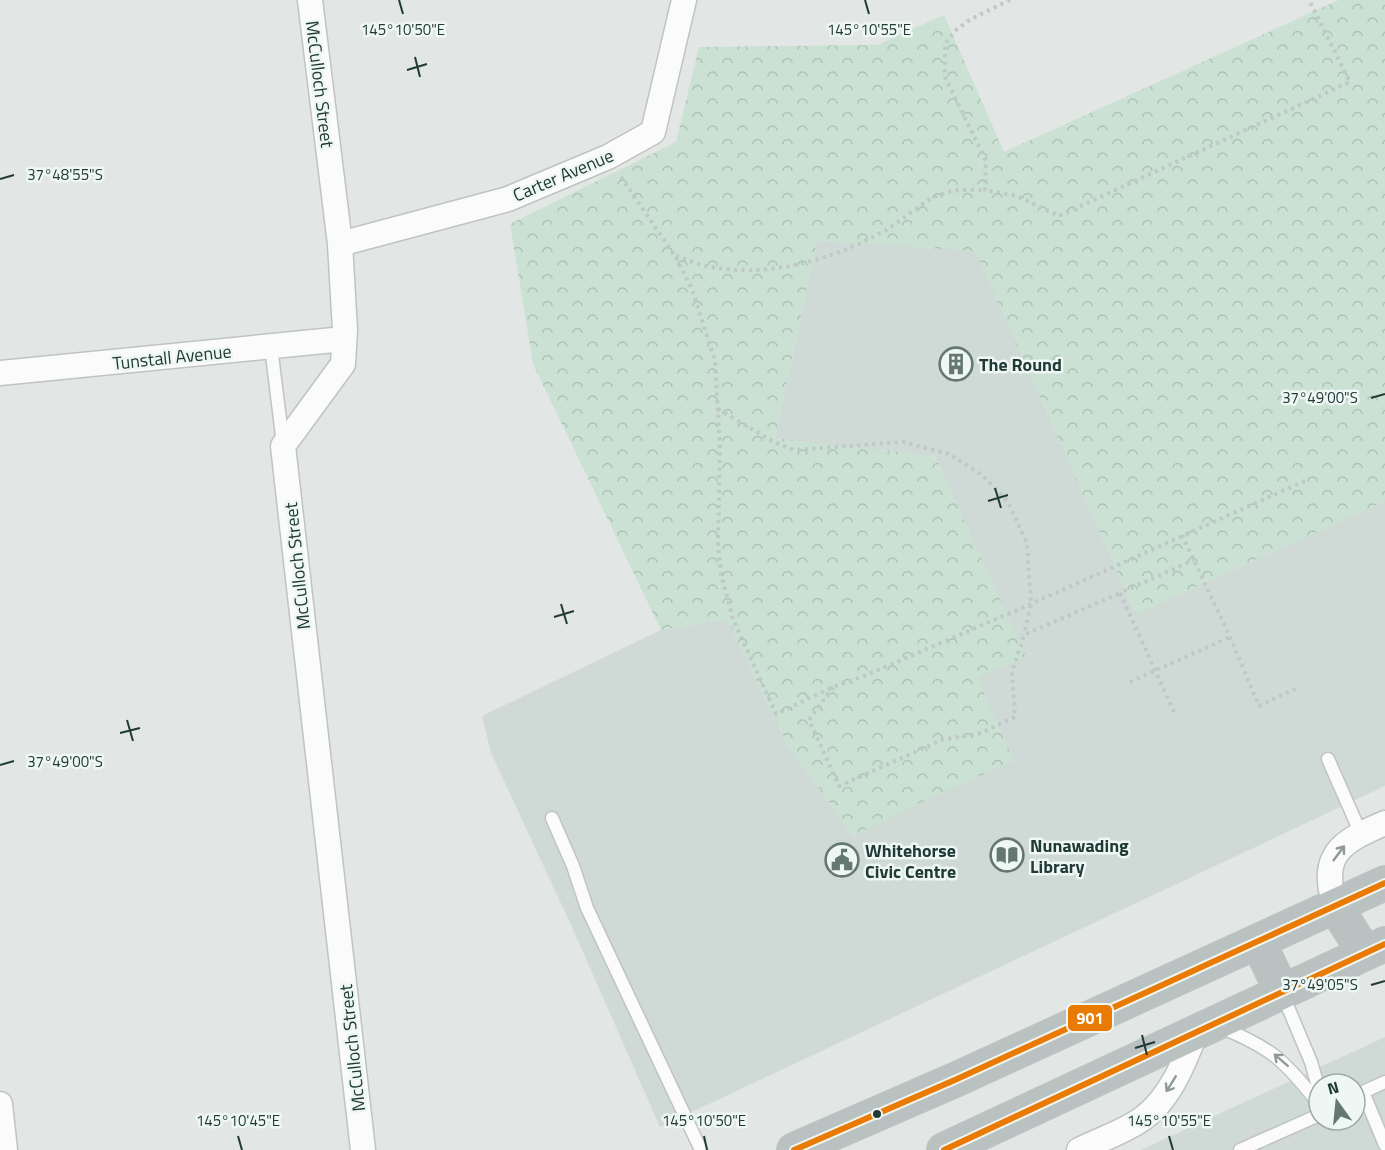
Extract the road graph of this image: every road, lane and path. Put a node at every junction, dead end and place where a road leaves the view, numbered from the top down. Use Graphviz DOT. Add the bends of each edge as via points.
graph roads {
  1 [pos="310,0"];
  2 [pos="684,0"];
  3 [pos="1010,0"];
  4 [pos="1309,0"];
  5 [pos="608,157"];
  6 [pos="985,190"];
  7 [pos="340,244"];
  8 [pos="675,256"];
  9 [pos="344,339"];
  10 [pos="271,347"];
  11 [pos="0,373"];
  12 [pos="718,408"];
  13 [pos="283,446"];
  14 [pos="1309,479"];
  15 [pos="1182,535"];
  16 [pos="1194,560"];
  17 [pos="1120,593"];
  18 [pos="1031,604"];
  19 [pos="1024,635"];
  20 [pos="1230,637"];
  21 [pos="1154,669"];
  22 [pos="1130,682"];
  23 [pos="833,687"];
  24 [pos="1297,688"];
  25 [pos="1174,712"];
  26 [pos="1328,759"];
  27 [pos="552,818"];
  28 [pos="1385,823"];
  29 [pos="1361,834"];
  30 [pos="1385,883"];
  31 [pos="1335,906"];
  32 [pos="1258,941"];
  33 [pos="1375,948"];
  34 [pos="1282,992"];
  35 [pos="1204,1028"];
  36 [pos="1314,1072"];
  37 [pos="1385,1082"];
  38 [pos="1307,1089"];
  39 [pos="1367,1090"];
  40 [pos="0,1104"];
  41 [pos="1367,1110"];
  42 [pos="1307,1120"];
  43 [pos="1385,1145"];
  44 [pos="1094,1147"];
  45 [pos="5,1150"];
  46 [pos="363,1150"];
  47 [pos="700,1150"];
  48 [pos="794,1150"];
  49 [pos="945,1150"];
  50 [pos="1240,1150"];
  1 -- 7 [label="street, McCulloch Street"];
  2 -- 5 [label="street, Carter Avenue" via="652,132"];
  3 -- 6 [label="path" via="970,19 945,44 945,77 986,161"];
  4 -- 6 [label="path" via="1350,81 1059,216 1017,196"];
  5 -- 7 [label="street, Carter Avenue" via="508,199"];
  5 -- 8 [label="path"];
  6 -- 8 [label="path" via="948,192 887,229 814,261 760,271 706,266"];
  7 -- 9 [label="street, McCulloch Street"];
  8 -- 12 [label="path" via="692,289 715,361"];
  9 -- 10 [label="street, Tunstall Avenue"];
  9 -- 13 [label="street, McCulloch Street" via="343,364"];
  10 -- 11 [label="street, Tunstall Avenue"];
  10 -- 13 [label="lane"];
  12 -- 18 [label="path" via="794,450 903,442 949,454 982,475 1008,502 1028,543"];
  12 -- 23 [label="path" via="718,546 733,618 776,714"];
  13 -- 46 [label="street, McCulloch Street"];
  14 -- 15 [label="path"];
  15 -- 16 [label="path"];
  15 -- 18 [label="path"];
  16 -- 17 [label="path"];
  16 -- 20 [label="path"];
  17 -- 19 [label="path"];
  17 -- 21 [label="path"];
  18 -- 19 [label="path"];
  18 -- 23 [label="path"];
  19 -- 23 [label="path" via="1012,672 1014,717 981,733 942,740 839,786 809,720"];
  20 -- 21 [label="path"];
  20 -- 24 [label="path" via="1259,706"];
  21 -- 22 [label="path"];
  21 -- 25 [label="path"];
  26 -- 29 [label="lane"];
  27 -- 47 [label="lane" via="587,908"];
  28 -- 29 [label="street"];
  31 -- 29 [label="street, one-way" via="1329,869 1342,848"];
  30 -- 31 [label="highway"];
  31 -- 32 [label="highway"];
  31 -- 33 [label="highway"];
  32 -- 34 [label="highway"];
  32 -- 48 [label="highway"];
  33 -- 34 [label="highway"];
  34 -- 35 [label="highway"];
  34 -- 36 [label="lane"];
  38 -- 35 [label="lane, one-way" via="1275,1054 1258,1043"];
  35 -- 44 [label="street, one-way" via="1156,1106 1141,1120"];
  35 -- 49 [label="highway"];
  37 -- 39 [label="lane"];
  40 -- 45 [label="street"];
  41 -- 43 [label="lane"];
  42 -- 50 [label="lane"];
}
